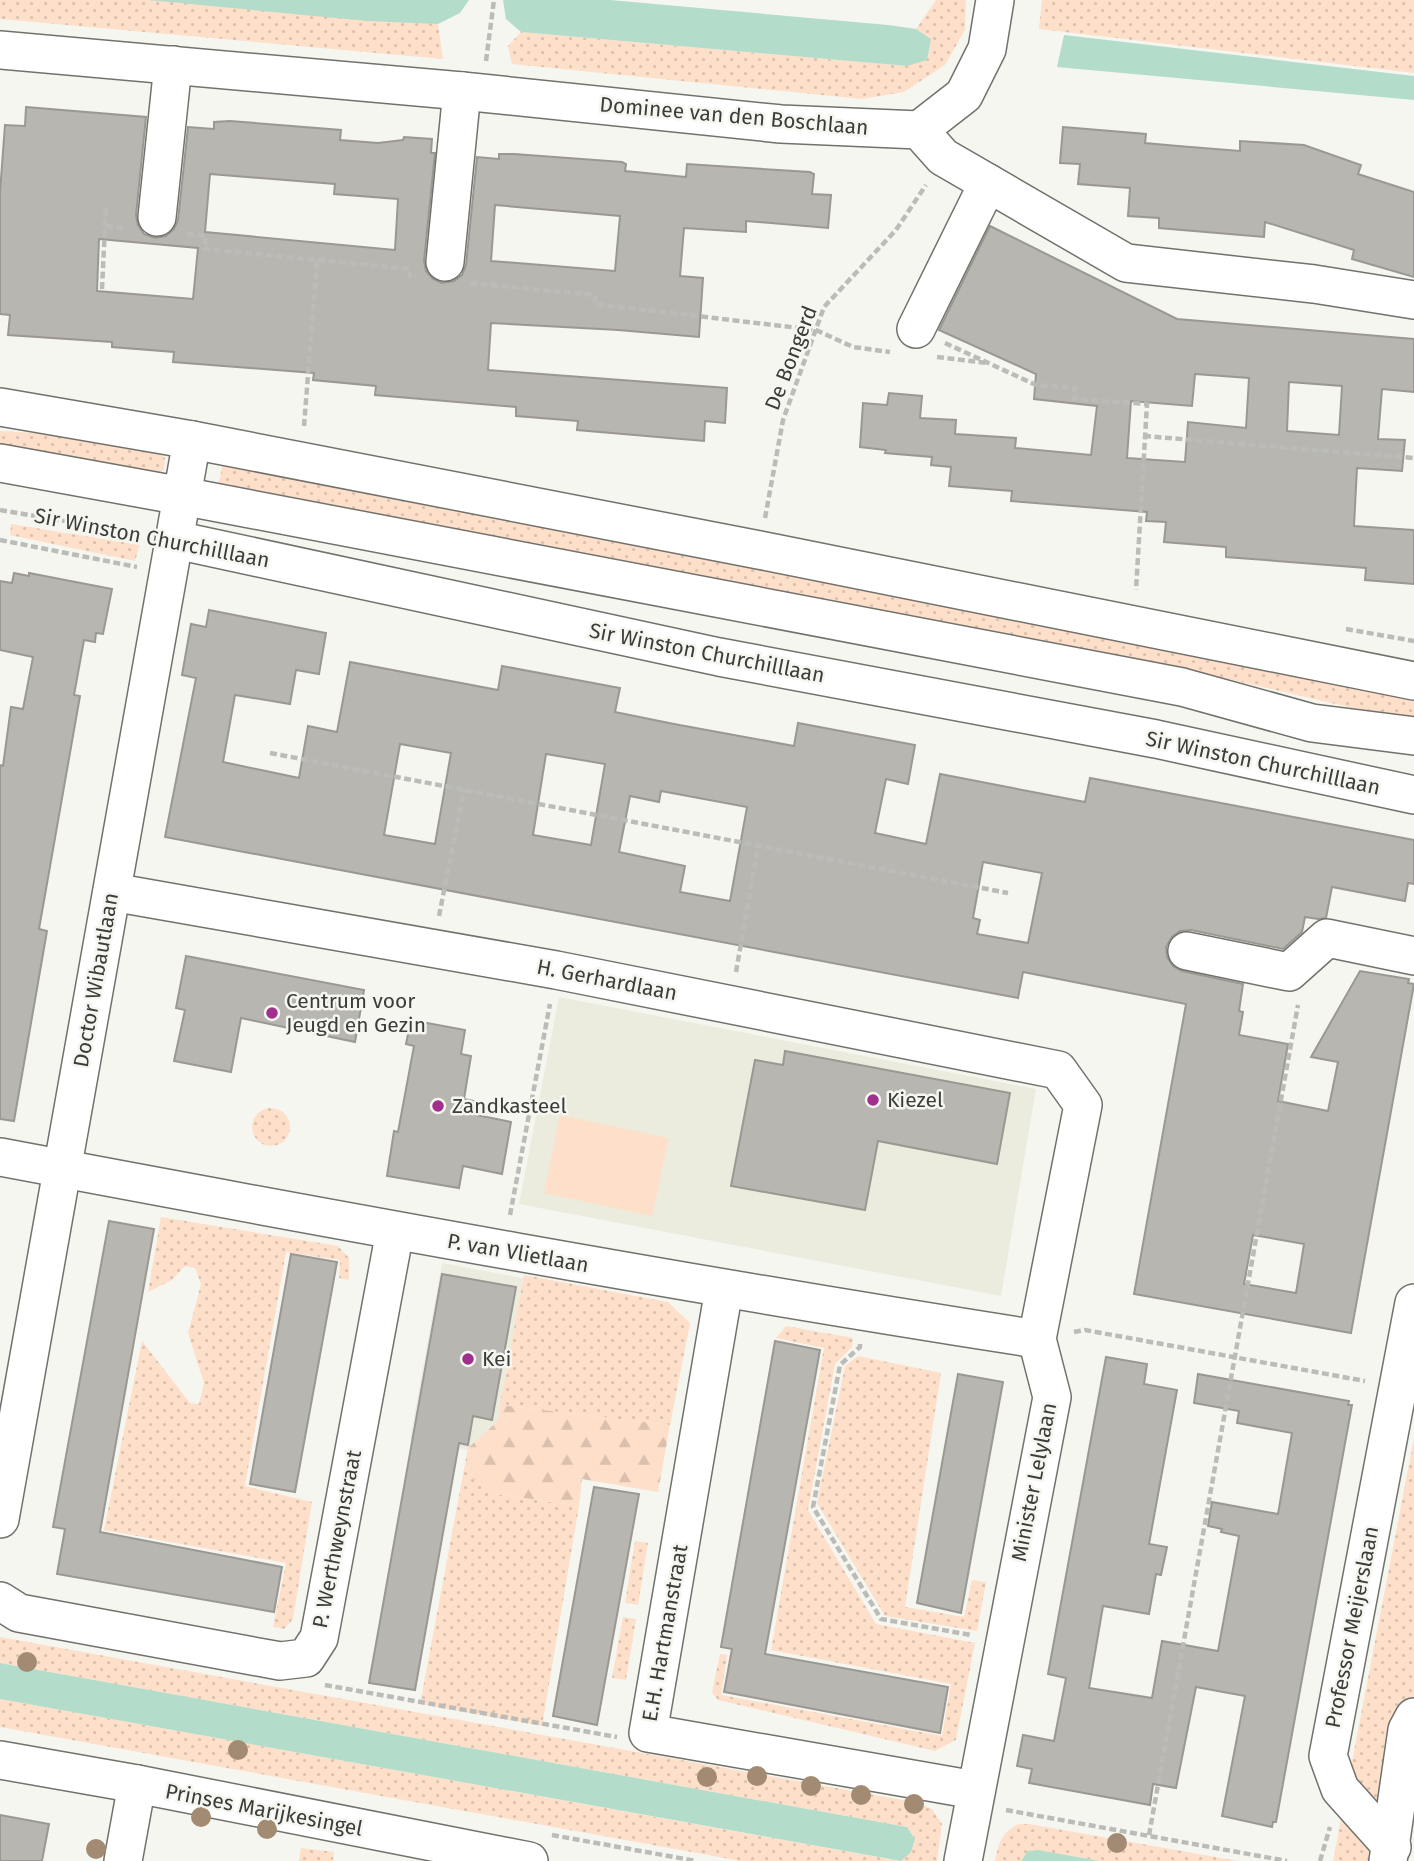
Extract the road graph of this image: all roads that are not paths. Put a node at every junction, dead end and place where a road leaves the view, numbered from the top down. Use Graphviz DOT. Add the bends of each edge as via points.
graph roads {
  1 [pos="995,0"];
  2 [pos="0,50"];
  3 [pos="173,65"];
  4 [pos="462,91"];
  5 [pos="919,130"];
  6 [pos="988,183"];
  7 [pos="157,217"];
  8 [pos="445,262"];
  9 [pos="1414,300"];
  10 [pos="916,329"];
  11 [pos="0,407"];
  12 [pos="192,440"];
  13 [pos="0,463"];
  14 [pos="182,496"];
  15 [pos="176,540"];
  16 [pos="1414,681"];
  17 [pos="1414,736"];
  18 [pos="1414,795"];
  19 [pos="112,892"];
  20 [pos="1187,951"];
  21 [pos="1414,956"];
  22 [pos="1083,1105"];
  23 [pos="0,1157"];
  24 [pos="61,1169"];
  25 [pos="395,1231"];
  26 [pos="724,1289"];
  27 [pos="1414,1303"];
  28 [pos="1037,1339"];
  29 [pos="0,1519"];
  30 [pos="0,1601"];
  31 [pos="1414,1717"];
  32 [pos="0,1760"];
  33 [pos="137,1784"];
  34 [pos="987,1800"];
  35 [pos="1390,1854"];
  36 [pos="473,1856"];
  37 [pos="123,1861"];
  38 [pos="529,1861"];
  39 [pos="963,1861"];
  1 -- 5 [label="street" via="987,49 964,95"];
  2 -- 3 [label="street, Dominee van den Boschlaan"];
  3 -- 4 [label="street, Dominee van den Boschlaan"];
  3 -- 7 [label="street"];
  4 -- 5 [label="street, Dominee van den Boschlaan" via="781,124"];
  4 -- 8 [label="street"];
  5 -- 6 [label="street" via="943,157"];
  6 -- 9 [label="street" via="1126,263"];
  6 -- 10 [label="street"];
  11 -- 12 [label="street"];
  12 -- 14 [label="street, Doctor Wibautlaan"];
  12 -- 16 [label="street"];
  13 -- 14 [label="street"];
  14 -- 15 [label="street, Doctor Wibautlaan"];
  14 -- 17 [label="street" via="1182,687 1312,723"];
  15 -- 18 [label="street, Sir Winston Churchilllaan" via="719,657 1156,739"];
  15 -- 19 [label="street, Doctor Wibautlaan"];
  19 -- 22 [label="street, H. Gerhardlaan" via="556,970 1058,1070"];
  19 -- 24 [label="street, Doctor Wibautlaan"];
  20 -- 21 [label="street" via="1289,972 1327,938"];
  22 -- 28 [label="street, Minister Lelylaan"];
  23 -- 24 [label="street, P. van Vlietlaan"];
  24 -- 25 [label="street, P. van Vlietlaan"];
  24 -- 29 [label="street, Doctor Wibautlaan"];
  25 -- 26 [label="street, P. van Vlietlaan"];
  25 -- 30 [label="street, P. Werthweynstraat" via="319,1638 306,1658 280,1661 19,1613"];
  26 -- 28 [label="street, P. van Vlietlaan"];
  26 -- 34 [label="street, E.H. Hartmanstraat" via="648,1733"];
  27 -- 35 [label="street, Professor Meijerslaan" via="1328,1756 1340,1789"];
  28 -- 34 [label="street, Minister Lelylaan" via="1052,1397 1004,1640"];
  31 -- 35 [label="street" via="1407,1730"];
  32 -- 33 [label="street, Prinses Marijkesingel"];
  33 -- 36 [label="street, Prinses Marijkesingel"];
  33 -- 37 [label="street"];
  34 -- 39 [label="street, Minister Lelylaan"];
  36 -- 38 [label="street, Prinses Marijkesingel"];
}
